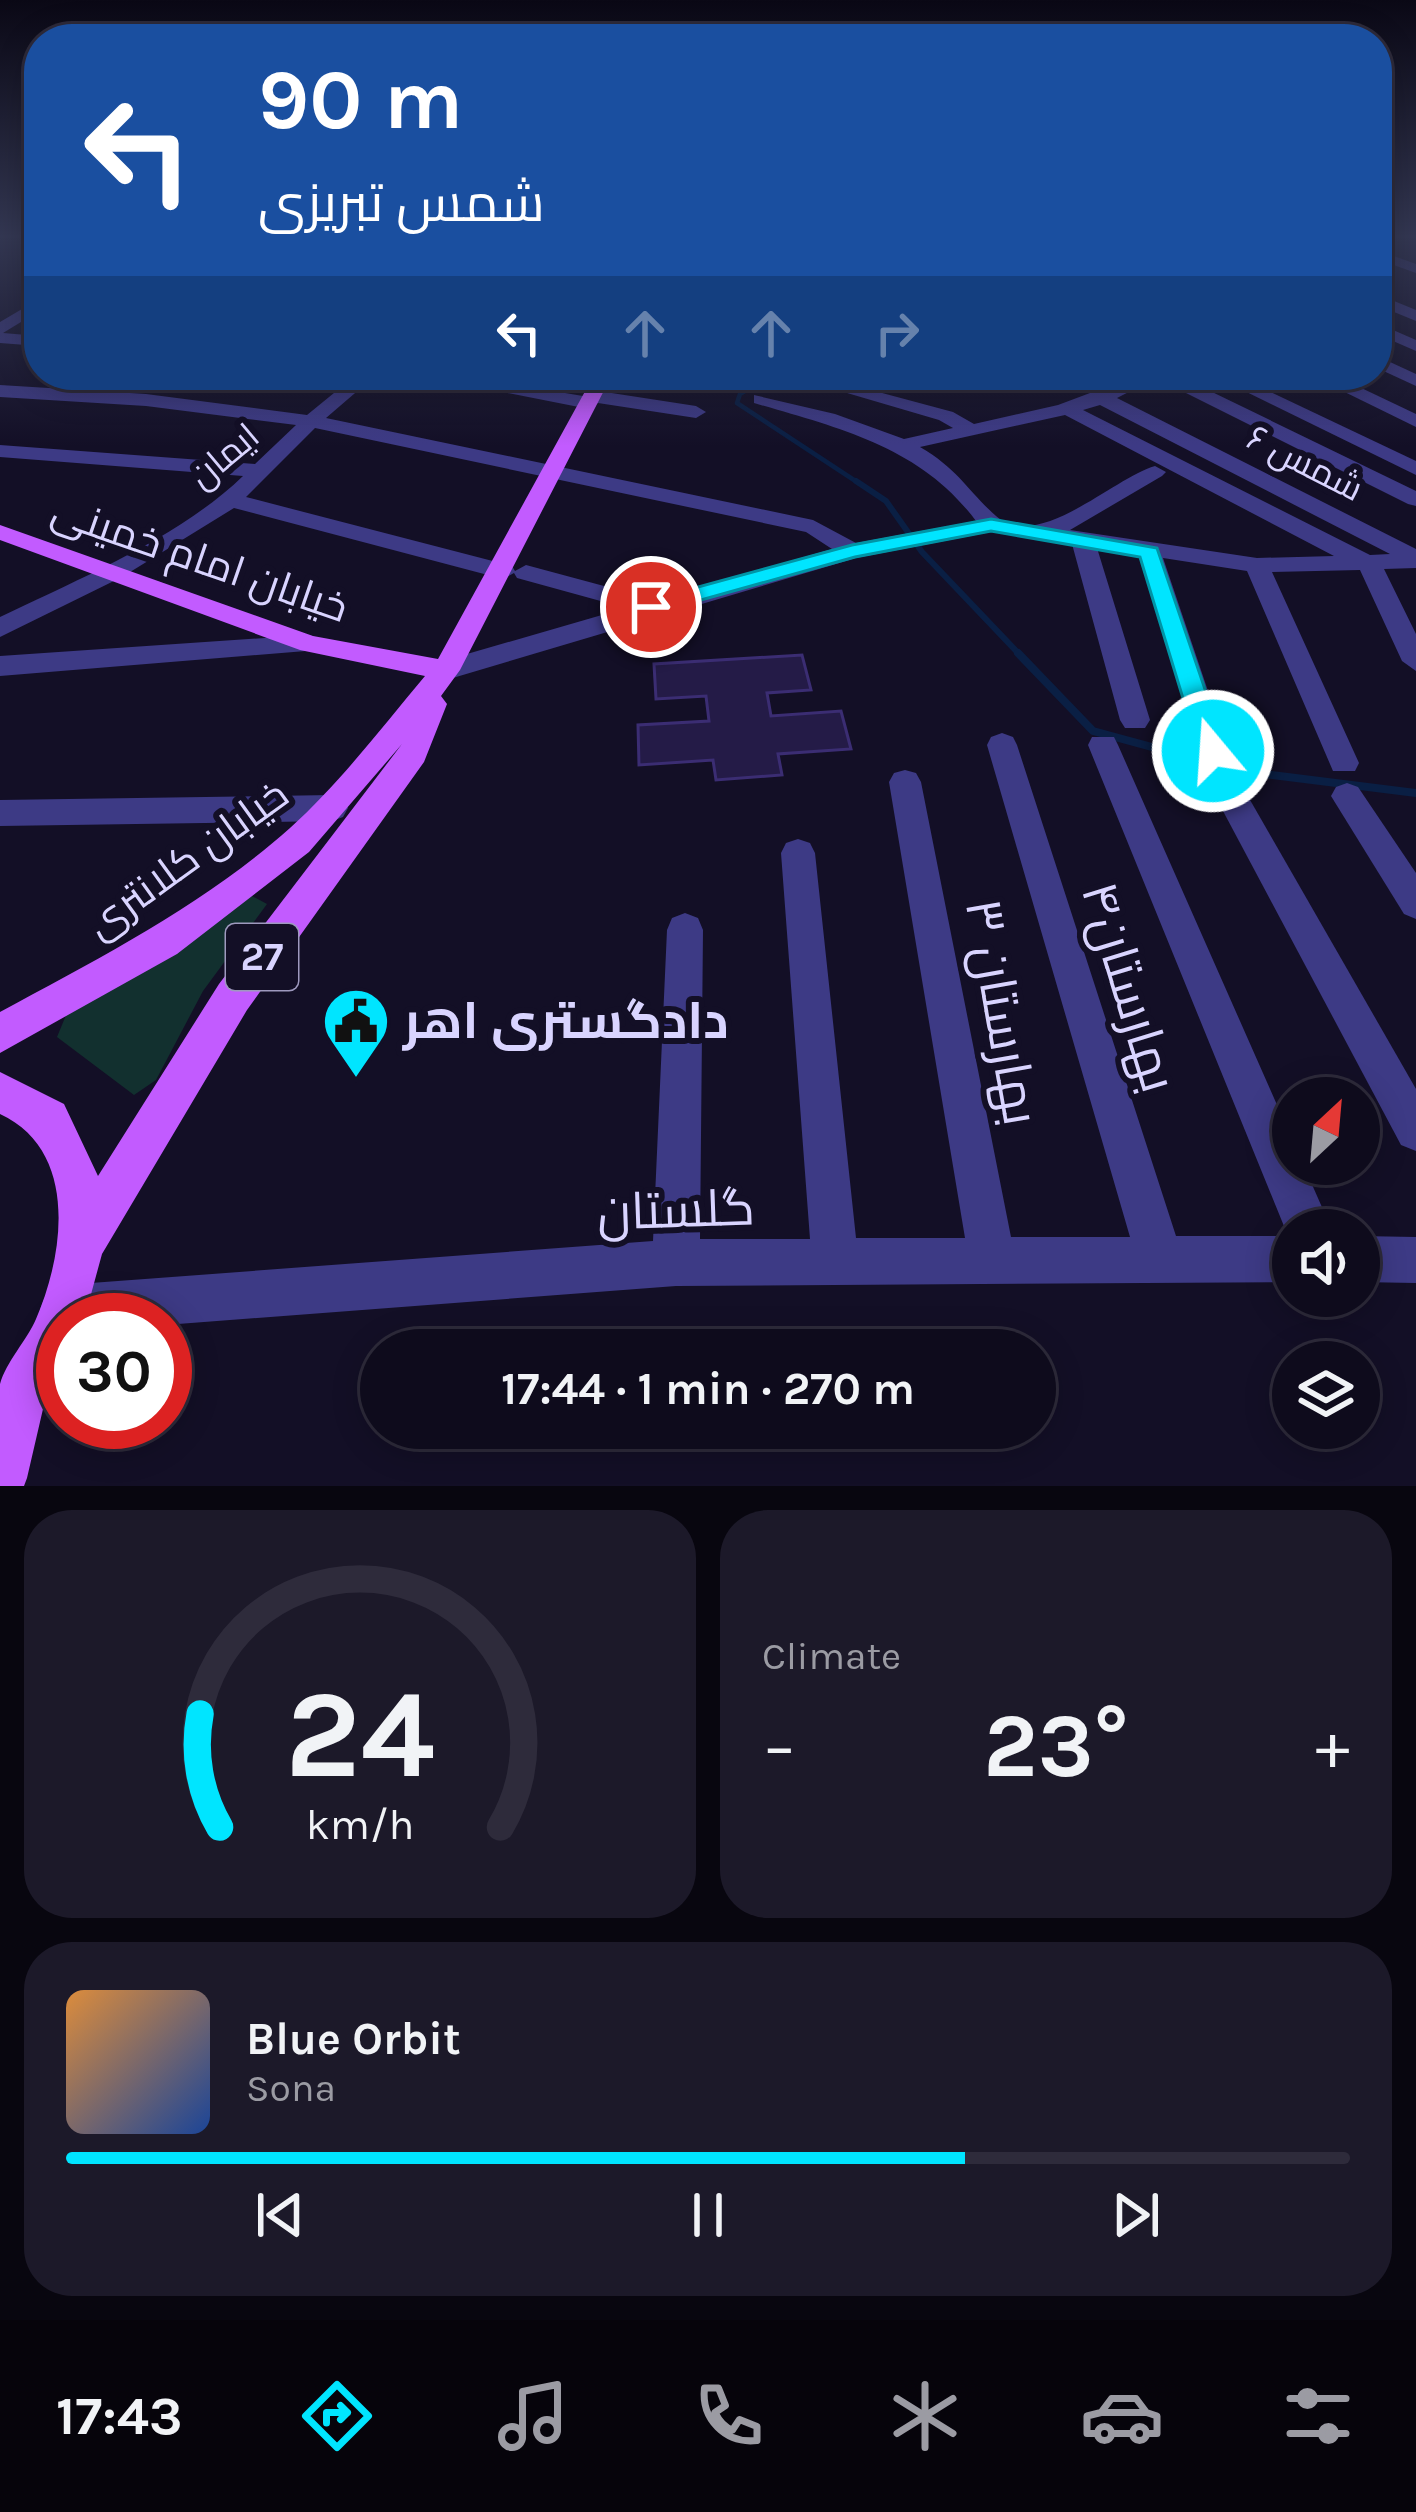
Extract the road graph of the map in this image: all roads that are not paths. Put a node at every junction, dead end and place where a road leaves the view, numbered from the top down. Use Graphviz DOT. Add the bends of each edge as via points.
graph roads {
  1 [pos="24,316"];
  2 [pos="0,334"];
  3 [pos="349,390"];
  4 [pos="779,390"];
  5 [pos="856,390"];
  6 [pos="1120,390"];
  7 [pos="1194,390"];
  8 [pos="1252,390"];
  9 [pos="1351,390"];
  10 [pos="0,391"];
  11 [pos="595,391"];
  12 [pos="1125,391"];
  13 [pos="1098,395"];
  14 [pos="1067,409"];
  15 [pos="696,412"];
  16 [pos="311,421"];
  17 [pos="1416,421"];
  18 [pos="970,430"];
  19 [pos="908,444"];
  20 [pos="0,451"];
  21 [pos="1416,469"];
  22 [pos="264,471"];
  23 [pos="1155,472"];
  24 [pos="550,474"];
  25 [pos="1416,499"];
  26 [pos="231,500"];
  27 [pos="991,525"];
  28 [pos="1048,533"];
  29 [pos="4,537"];
  30 [pos="1083,540"];
  31 [pos="852,551"];
  32 [pos="1149,552"];
  33 [pos="1416,560"];
  34 [pos="1369,564"];
  35 [pos="1257,565"];
  36 [pos="113,572"];
  37 [pos="514,572"];
  38 [pos="651,607"];
  39 [pos="0,628"];
  40 [pos="309,644"];
  41 [pos="1416,662"];
  42 [pos="0,666"];
  43 [pos="446,670"];
  44 [pos="1135,720"];
  45 [pos="1103,745"];
  46 [pos="1002,746"];
  47 [pos="905,782"];
  48 [pos="332,808"];
  49 [pos="0,813"];
  50 [pos="798,853"];
  51 [pos="1416,903"];
  52 [pos="685,930"];
  53 [pos="0,1033"];
  54 [pos="0,1093"];
  55 [pos="1416,1130"];
  56 [pos="1300,1209"];
  57 [pos="80,1247"];
  58 [pos="1272,1258"];
  59 [pos="1160,1259"];
  60 [pos="1380,1259"];
  61 [pos="1416,1260"];
  62 [pos="992,1261"];
  63 [pos="835,1262"];
  64 [pos="676,1263"];
  65 [pos="68,1293"];
  66 [pos="192,1299"];
  67 [pos="36,1363"];
  68 [pos="9,1415"];
  69 [pos="0,1478"];
  1 -- 2 [label="street"];
  3 -- 16 [label="street, ایمان"];
  4 -- 19 [label="street" via="760,399"];
  5 -- 18 [label="street"];
  6 -- 12 [label="street"];
  7 -- 25 [label="street"];
  8 -- 21 [label="street"];
  9 -- 17 [label="street"];
  10 -- 16 [label="street"];
  11 -- 15 [label="street"];
  11 -- 24 [label="main road, خیابان کلانتری / 27"];
  12 -- 13 [label="street"];
  13 -- 14 [label="street"];
  13 -- 33 [label="street, شمس ۶"];
  14 -- 18 [label="street"];
  14 -- 34 [label="street"];
  16 -- 22 [label="street, ایمان"];
  16 -- 24 [label="street"];
  18 -- 19 [label="street"];
  19 -- 27 [label="street" via="970,492"];
  20 -- 22 [label="street"];
  22 -- 26 [label="street, ایمان"];
  23 -- 28 [label="street"];
  24 -- 31 [label="street" via="813,526"];
  24 -- 37 [label="main road, خیابان کلانتری / 27"];
  26 -- 36 [label="street, ایمان"];
  26 -- 37 [label="street"];
  27 -- 28 [label="street"];
  27 -- 31 [label="street"];
  28 -- 30 [label="street"];
  29 -- 36 [label="main road, خیابان امام خمینی"];
  30 -- 32 [label="street"];
  30 -- 44 [label="street"];
  31 -- 38 [label="street"];
  32 -- 35 [label="street"];
  32 -- 55 [label="street" via="1218,766"];
  33 -- 34 [label="street"];
  34 -- 35 [label="street"];
  34 -- 41 [label="street"];
  35 -- 51 [label="street" via="1346,780"];
  36 -- 39 [label="street, ایمان"];
  36 -- 40 [label="main road, خیابان امام خمینی"];
  37 -- 38 [label="street"];
  37 -- 43 [label="main road, خیابان کلانتری / 27"];
  38 -- 43 [label="street"];
  40 -- 42 [label="street"];
  40 -- 43 [label="main road, خیابان امام خمینی"];
  43 -- 48 [label="main road, خیابان کلانتری / 27"];
  43 -- 57 [label="main road, خیابان کلانتری / 27" via="413,754 233,998"];
  45 -- 56 [label="street"];
  46 -- 59 [label="street, بهارستان۴"];
  47 -- 62 [label="street, بهارستان ۳"];
  48 -- 49 [label="street"];
  48 -- 53 [label="main road, خیابان کلانتری / 27" via="164,942"];
  50 -- 63 [label="street"];
  52 -- 64 [label="street"];
  54 -- 57 [label="main road" via="51,1120 79,1172"];
  57 -- 65 [label="main road"];
  58 -- 59 [label="street, گلستان"];
  59 -- 62 [label="street, گلستان"];
  60 -- 61 [label="street"];
  62 -- 63 [label="street, گلستان"];
  63 -- 64 [label="street, گلستان"];
  64 -- 66 [label="street, گلستان"];
  67 -- 68 [label="main road"];
  68 -- 69 [label="main road"];
}
